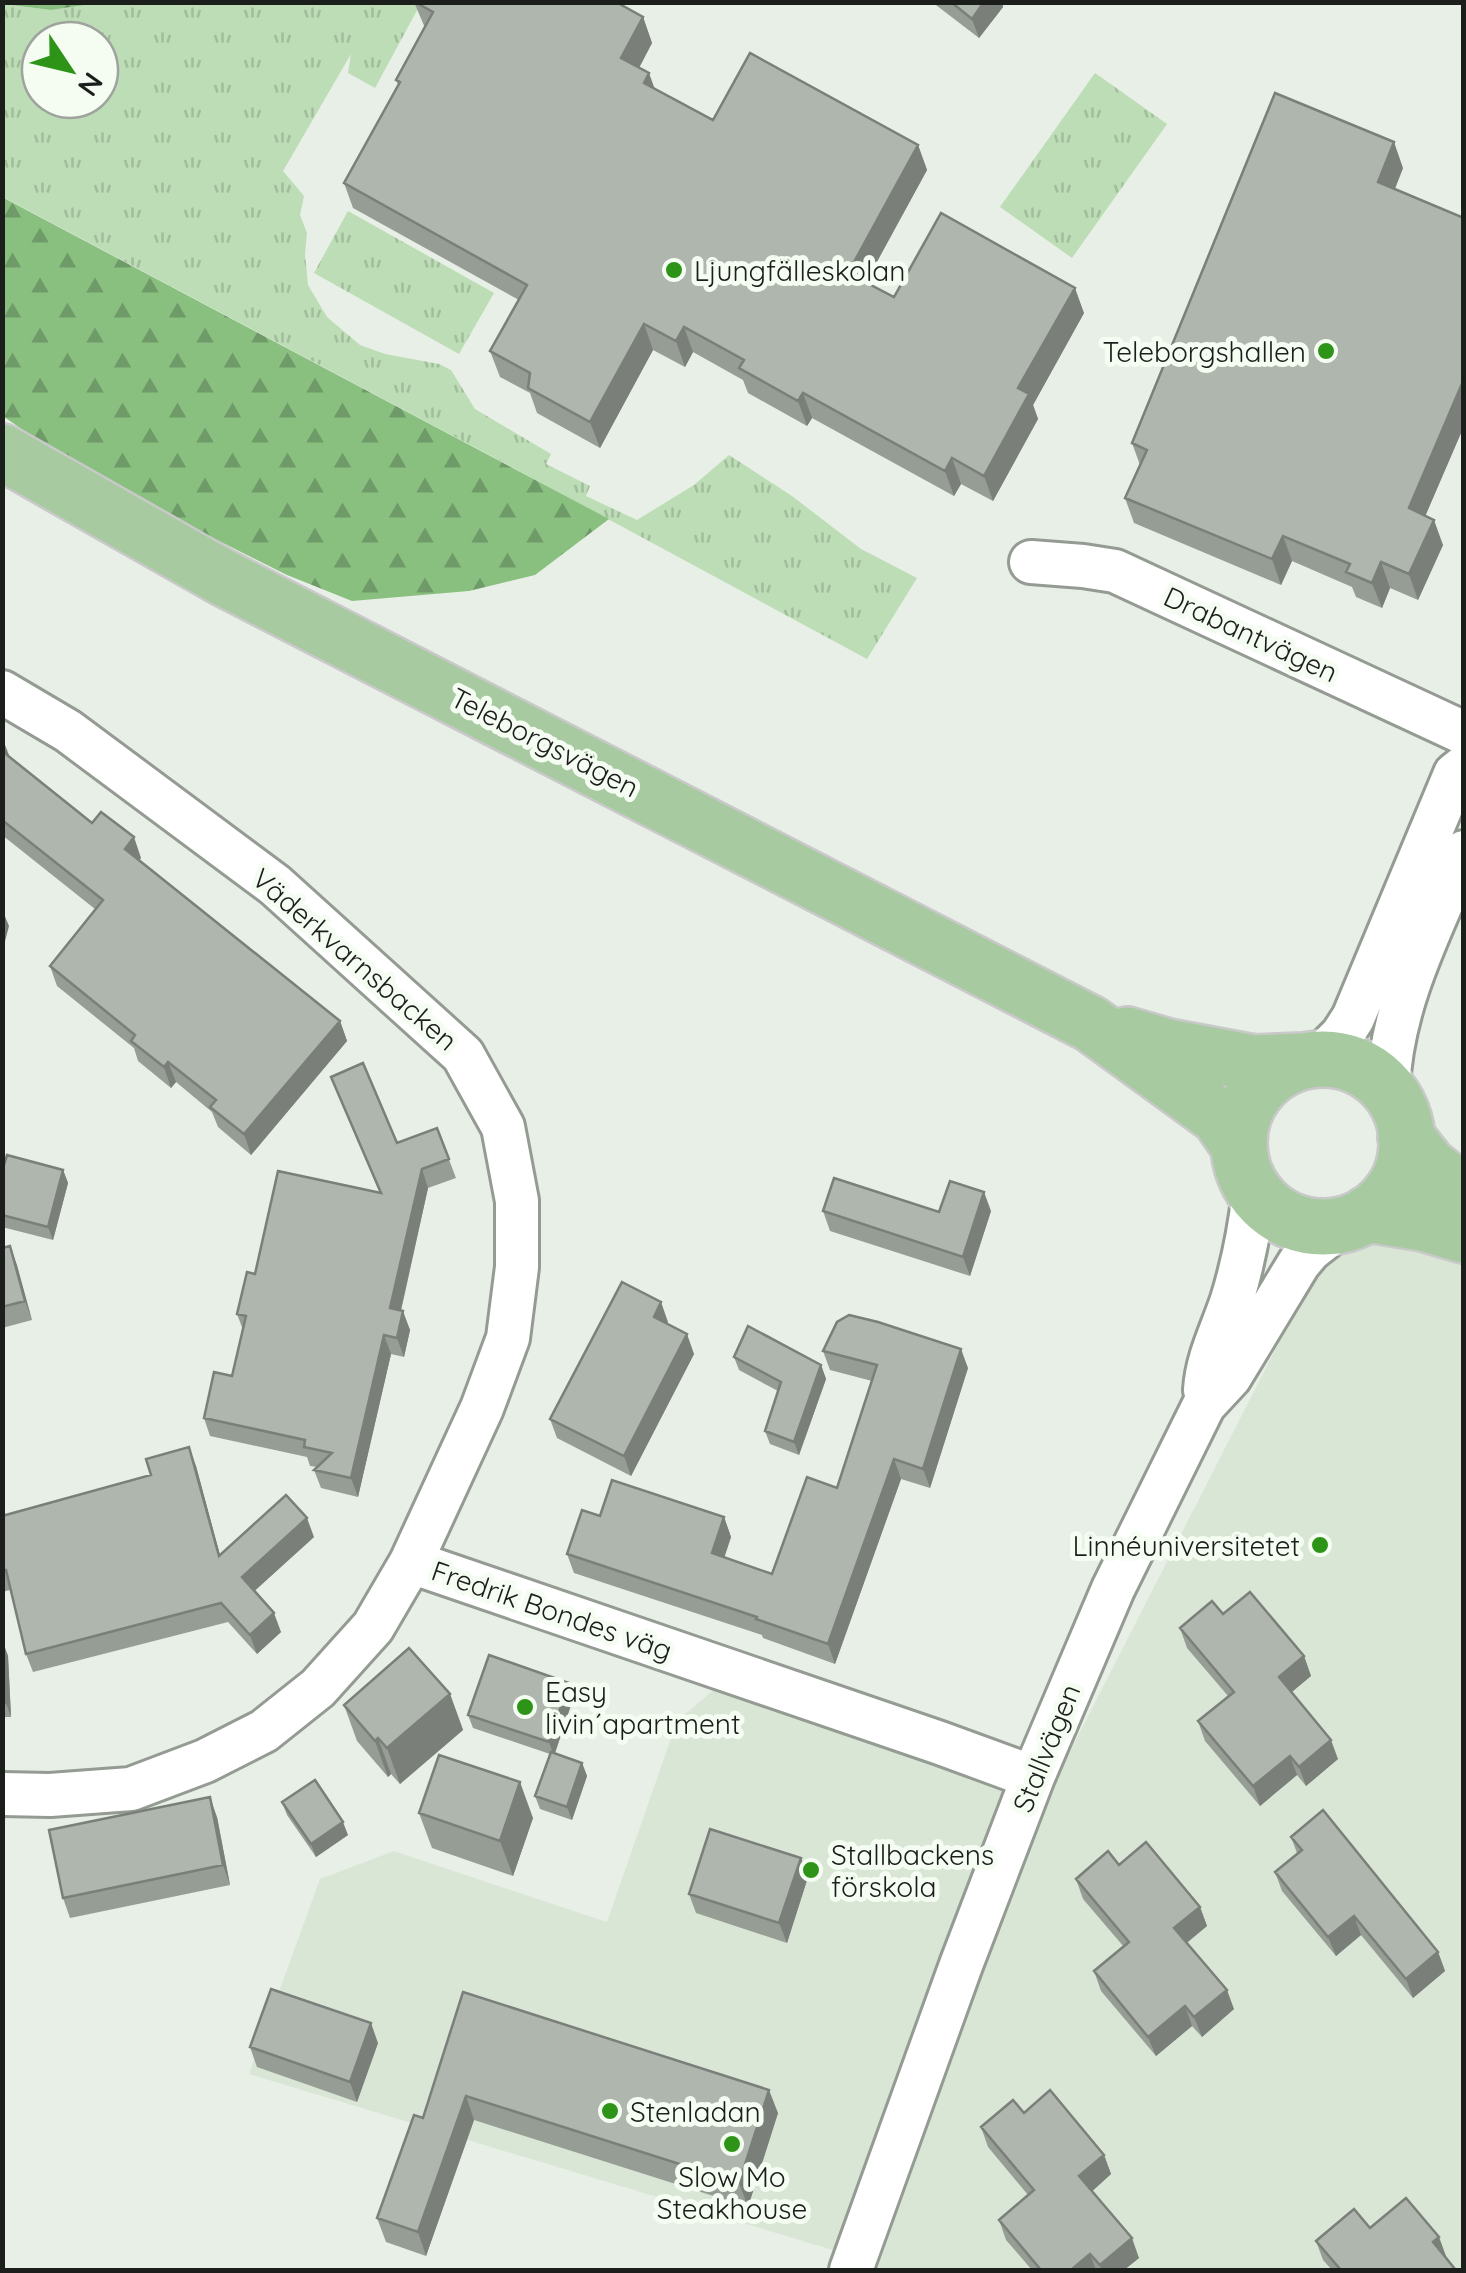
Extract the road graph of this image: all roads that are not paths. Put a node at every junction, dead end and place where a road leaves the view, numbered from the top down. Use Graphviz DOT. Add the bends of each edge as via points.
graph roads {
  1 [pos="2,452"];
  2 [pos="1031,562"];
  3 [pos="2,692"];
  4 [pos="1464,733"];
  5 [pos="1464,767"];
  6 [pos="1464,852"];
  7 [pos="1091,1024"];
  8 [pos="1310,1060"];
  9 [pos="1397,1113"];
  10 [pos="1246,1169"];
  11 [pos="1464,1193"];
  12 [pos="1355,1219"];
  13 [pos="1464,1235"];
  14 [pos="1204,1405"];
  15 [pos="411,1562"];
  16 [pos="1033,1777"];
  17 [pos="2,1794"];
  18 [pos="851,2270"];
  1 -- 7 [label="main road, Teleborgsvägen" via="222,577"];
  2 -- 4 [label="street, Drabantvägen" via="1115,572"];
  3 -- 15 [label="street, Väderkvarnsbacken" via="68,731 275,885 463,1055 503,1127 517,1200 508,1338"];
  5 -- 8 [label="street" via="1455,774 1354,1018"];
  6 -- 9 [label="street" via="1398,1017 1391,1046"];
  7 -- 8 [label="main road, Teleborgsvägen" via="1254,1064"];
  7 -- 10 [label="main road, Teleborgsvägen" via="1218,1117"];
  8 -- 9 [label="main road" via="1343,1061 1372,1075"];
  8 -- 10 [label="main road" via="1276,1073 1256,1092 1243,1118"];
  9 -- 11 [label="main road" via="1430,1166"];
  9 -- 12 [label="main road" via="1404,1162 1386,1197"];
  10 -- 12 [label="main road" via="1275,1212 1292,1221 1318,1226"];
  10 -- 14 [label="street, Stallvägen" via="1244,1256 1206,1370"];
  12 -- 13 [label="main road"];
  12 -- 14 [label="street, Stallvägen" via="1299,1263 1230,1377"];
  14 -- 16 [label="street, Stallvägen" via="1113,1590"];
  15 -- 16 [label="street, Fredrik Bondes väg"];
  15 -- 17 [label="street, Väderkvarnsbacken" via="373,1627 318,1688 264,1731 130,1788"];
  16 -- 18 [label="street, Stallvägen"];
}
